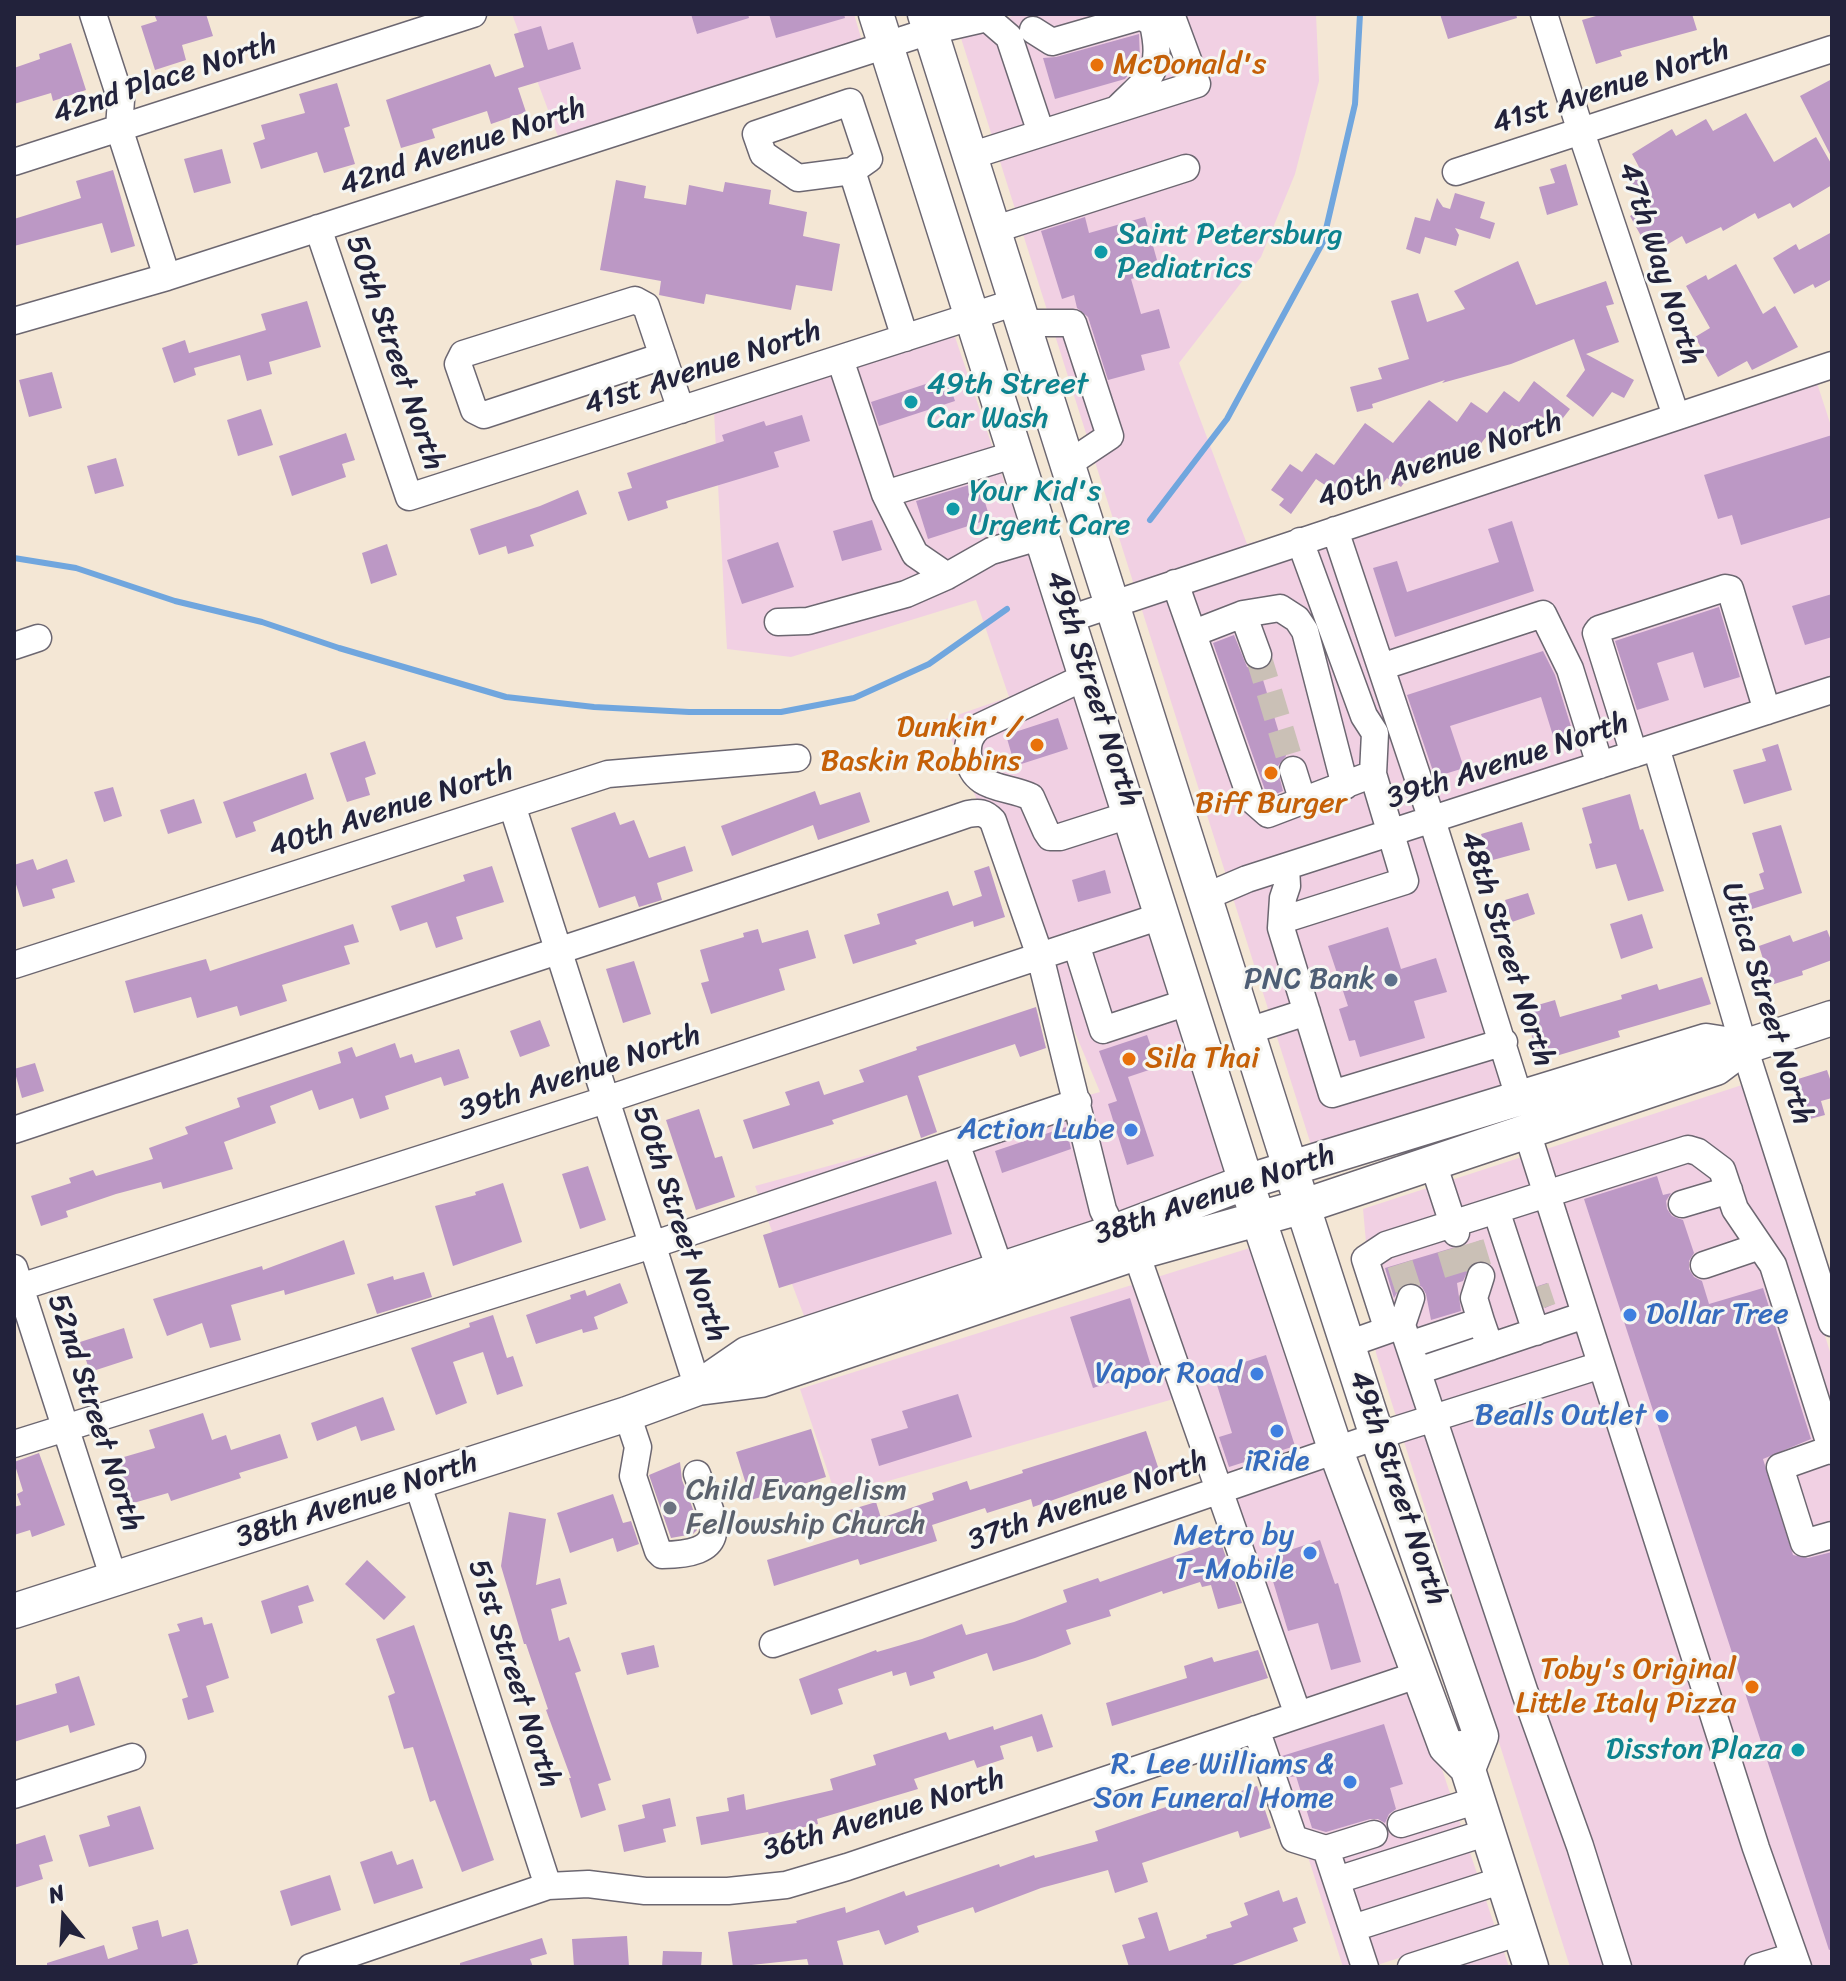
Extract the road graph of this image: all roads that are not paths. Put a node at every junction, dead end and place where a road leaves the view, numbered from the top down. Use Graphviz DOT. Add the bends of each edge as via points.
graph roads {
  1 [pos="93,14"];
  2 [pos="473,14"];
  3 [pos="1092,14"];
  4 [pos="1171,14"];
  5 [pos="1544,14"];
  6 [pos="927,23"];
  7 [pos="881,30"];
  8 [pos="1021,33"];
  9 [pos="1832,49"];
  10 [pos="1116,109"];
  11 [pos="119,128"];
  12 [pos="1581,132"];
  13 [pos="1041,133"];
  14 [pos="970,156"];
  15 [pos="14,162"];
  16 [pos="1186,168"];
  17 [pos="852,171"];
  18 [pos="1456,172"];
  19 [pos="318,228"];
  20 [pos="993,230"];
  21 [pos="167,277"];
  22 [pos="1020,312"];
  23 [pos="972,317"];
  24 [pos="14,321"];
  25 [pos="905,338"];
  26 [pos="663,356"];
  27 [pos="840,359"];
  28 [pos="1832,365"];
  29 [pos="681,410"];
  30 [pos="1676,416"];
  31 [pos="1016,454"];
  32 [pos="1068,464"];
  33 [pos="885,494"];
  34 [pos="409,497"];
  35 [pos="1335,530"];
  36 [pos="1042,536"];
  37 [pos="1300,541"];
  38 [pos="915,554"];
  39 [pos="947,576"];
  40 [pos="1175,583"];
  41 [pos="906,594"];
  42 [pos="1112,605"];
  43 [pos="1243,614"];
  44 [pos="1069,619"];
  45 [pos="778,622"];
  46 [pos="1194,633"];
  47 [pos="1258,655"];
  48 [pos="1381,667"];
  49 [pos="1087,676"];
  50 [pos="1832,690"];
  51 [pos="1767,711"];
  52 [pos="1645,750"];
  53 [pos="797,758"];
  54 [pos="1600,765"];
  55 [pos="1293,770"];
  56 [pos="1373,774"];
  57 [pos="1345,786"];
  58 [pos="1303,802"];
  59 [pos="512,805"];
  60 [pos="1132,814"];
  61 [pos="1432,820"];
  62 [pos="1389,834"];
  63 [pos="1286,867"];
  64 [pos="1205,897"];
  65 [pos="1164,915"];
  66 [pos="1282,920"];
  67 [pos="1076,944"];
  68 [pos="559,949"];
  69 [pos="1040,956"];
  70 [pos="14,965"];
  71 [pos="1191,1001"];
  72 [pos="1307,1012"];
  73 [pos="1832,1018"];
  74 [pos="1248,1031"];
  75 [pos="1504,1042"];
  76 [pos="1744,1047"];
  77 [pos="1519,1097"];
  78 [pos="605,1100"];
  79 [pos="1078,1102"];
  80 [pos="14,1130"];
  81 [pos="1527,1132"];
  82 [pos="956,1143"];
  83 [pos="1433,1163"];
  84 [pos="1291,1170"];
  85 [pos="1246,1182"];
  86 [pos="1729,1190"];
  87 [pos="1546,1194"];
  88 [pos="1682,1204"];
  89 [pos="1304,1206"];
  90 [pos="1496,1210"];
  91 [pos="1260,1219"];
  92 [pos="1457,1237"];
  93 [pos="1125,1242"];
  94 [pos="652,1245"];
  95 [pos="1760,1246"];
  96 [pos="1704,1265"];
  97 [pos="1000,1269"];
  98 [pos="16,1281"];
  99 [pos="1533,1306"];
  100 [pos="1585,1315"];
  101 [pos="1404,1318"];
  102 [pos="1832,1323"];
  103 [pos="1348,1344"];
  104 [pos="1490,1347"];
  105 [pos="1601,1365"];
  106 [pos="1418,1371"];
  107 [pos="698,1388"];
  108 [pos="627,1414"];
  109 [pos="1433,1419"];
  110 [pos="65,1428"];
  111 [pos="1377,1436"];
  112 [pos="14,1444"];
  113 [pos="1832,1450"];
  114 [pos="1336,1451"];
  115 [pos="697,1474"];
  116 [pos="417,1482"];
  117 [pos="1220,1491"];
  118 [pos="1832,1535"];
  119 [pos="114,1579"];
  120 [pos="14,1611"];
  121 [pos="1443,1621"];
  122 [pos="773,1644"];
  123 [pos="1420,1674"];
  124 [pos="1298,1715"];
  125 [pos="1256,1729"];
  126 [pos="132,1757"];
  127 [pos="14,1795"];
  128 [pos="1478,1800"];
  129 [pos="1401,1824"];
  130 [pos="1374,1834"];
  131 [pos="1326,1849"];
  132 [pos="1337,1880"];
  133 [pos="1503,1880"];
  134 [pos="548,1886"];
  135 [pos="1353,1928"];
  136 [pos="1520,1932"];
  137 [pos="1796,1961"];
  138 [pos="311,1967"];
  139 [pos="1365,1967"];
  140 [pos="1411,1967"];
  141 [pos="1531,1967"];
  142 [pos="1618,1967"];
  143 [pos="1758,1967"];
  1 -- 11 [label="street" via="121,100"];
  2 -- 11 [label="street, 42nd Place North"];
  3 -- 8 [label="street"];
  4 -- 10 [label="street" via="1197,84"];
  5 -- 12 [label="street"];
  6 -- 7 [label="street, 42nd Avenue North"];
  6 -- 8 [label="street, 42nd Avenue North" via="987,18"];
  6 -- 14 [label="main road, 49th Street North"];
  7 -- 19 [label="street, 42nd Avenue North"];
  7 -- 23 [label="main road, 49th Street North"];
  8 -- 10 [label="street" via="1052,42 1142,16 1153,24 1158,58 1154,72"];
  8 -- 13 [label="street"];
  9 -- 12 [label="street, 41st Avenue North"];
  10 -- 13 [label="street"];
  11 -- 15 [label="street, 42nd Place North"];
  11 -- 21 [label="street"];
  12 -- 18 [label="street, 41st Avenue North"];
  12 -- 30 [label="street, 47th Way North"];
  13 -- 14 [label="street"];
  14 -- 20 [label="main road, 49th Street North"];
  16 -- 20 [label="street"];
  17 -- 25 [label="street"];
  19 -- 21 [label="street, 42nd Avenue North"];
  19 -- 34 [label="street, 50th Street North"];
  20 -- 22 [label="main road, 49th Street North"];
  21 -- 24 [label="street, 42nd Avenue North"];
  22 -- 23 [label="street, 41st Avenue North"];
  22 -- 32 [label="main road, 49th Street North"];
  22 -- 32 [label="street, 41st Avenue North" via="1073,323 1110,436"];
  23 -- 25 [label="street, 41st Avenue North"];
  23 -- 31 [label="main road, 49th Street North"];
  25 -- 27 [label="street, 41st Avenue North"];
  26 -- 26 [label="street" via="646,306 635,300 463,354 458,364 474,410 484,415"];
  26 -- 29 [label="street"];
  27 -- 29 [label="street, 41st Avenue North"];
  27 -- 33 [label="street"];
  28 -- 30 [label="street, 40th Avenue North"];
  29 -- 34 [label="street, 41st Avenue North"];
  30 -- 35 [label="street, 40th Avenue North"];
  31 -- 33 [label="street"];
  31 -- 36 [label="main road, 49th Street North"];
  32 -- 42 [label="main road, 49th Street North"];
  33 -- 38 [label="street"];
  35 -- 37 [label="street, 40th Avenue North"];
  35 -- 48 [label="street, 48th Street North"];
  36 -- 39 [label="street" via="991,551"];
  36 -- 44 [label="main road, 49th Street North"];
  37 -- 40 [label="street, 40th Avenue North"];
  37 -- 56 [label="street" via="1364,716 1375,733"];
  38 -- 39 [label="street"];
  38 -- 41 [label="street" via="914,579"];
  39 -- 41 [label="street"];
  40 -- 42 [label="street, 40th Avenue North"];
  40 -- 46 [label="street"];
  41 -- 45 [label="street" via="808,621"];
  42 -- 44 [label="street, 40th Avenue North"];
  42 -- 64 [label="main road, 49th Street North"];
  43 -- 46 [label="street"];
  43 -- 47 [label="street"];
  43 -- 57 [label="street" via="1280,608 1305,631"];
  44 -- 49 [label="main road, 49th Street North"];
  46 -- 58 [label="street" via="1251,799 1268,814"];
  48 -- 54 [label="street" via="1543,614 1570,669"];
  48 -- 61 [label="street, 48th Street North"];
  49 -- 60 [label="main road, 49th Street North"];
  49 -- 60 [label="street" via="979,727 971,734 968,756 979,780 988,786 1031,797 1050,837"];
  50 -- 51 [label="street, 39th Avenue North"];
  51 -- 52 [label="street, 39th Avenue North"];
  51 -- 52 [label="street, Utica Street North" via="1730,589 1725,588 1596,633"];
  52 -- 54 [label="street, 39th Avenue North"];
  52 -- 76 [label="street, Utica Street North"];
  53 -- 59 [label="street, 40th Avenue North" via="608,774"];
  54 -- 61 [label="street, 39th Avenue North"];
  55 -- 58 [label="street"];
  56 -- 57 [label="street"];
  56 -- 62 [label="street"];
  57 -- 58 [label="street"];
  59 -- 68 [label="street, 50th Street North"];
  59 -- 70 [label="street, 40th Avenue North"];
  60 -- 65 [label="main road, 49th Street North"];
  61 -- 62 [label="street, 39th Avenue North"];
  61 -- 75 [label="street, 48th Street North"];
  62 -- 63 [label="street, 39th Avenue North"];
  62 -- 66 [label="street" via="1405,881"];
  63 -- 64 [label="street, 39th Avenue North"];
  63 -- 66 [label="street"];
  64 -- 74 [label="main road, 49th Street North"];
  65 -- 67 [label="street, 39th Avenue North"];
  65 -- 71 [label="main road, 49th Street North"];
  66 -- 72 [label="street"];
  67 -- 69 [label="street, 39th Avenue North"];
  67 -- 71 [label="street" via="1103,1030"];
  68 -- 69 [label="street" via="980,812 993,821"];
  68 -- 78 [label="street, 50th Street North"];
  68 -- 80 [label="street"];
  69 -- 78 [label="street, 39th Avenue North"];
  69 -- 79 [label="street"];
  71 -- 85 [label="main road, 49th Street North"];
  72 -- 74 [label="street"];
  72 -- 75 [label="street" via="1332,1094"];
  73 -- 76 [label="main road, 38th Avenue North"];
  74 -- 84 [label="main road, 49th Street North"];
  75 -- 77 [label="street, 48th Street North"];
  76 -- 77 [label="main road, 38th Avenue North" via="1706,1041"];
  76 -- 81 [label="main road, 38th Avenue North" via="1716,1068"];
  76 -- 102 [label="street, Utica Street North"];
  77 -- 84 [label="main road, 38th Avenue North"];
  78 -- 94 [label="street, 50th Street North"];
  78 -- 98 [label="street, 39th Avenue North"];
  79 -- 82 [label="street"];
  79 -- 93 [label="street" via="1103,1210"];
  81 -- 83 [label="main road, 38th Avenue North"];
  81 -- 87 [label="street"];
  82 -- 94 [label="street"];
  82 -- 97 [label="street"];
  83 -- 89 [label="main road, 38th Avenue North"];
  83 -- 92 [label="street"];
  84 -- 85 [label="main road, 38th Avenue North"];
  84 -- 89 [label="main road, 49th Street North"];
  85 -- 91 [label="main road, 49th Street North"];
  85 -- 93 [label="main road, 38th Avenue North"];
  86 -- 87 [label="street" via="1722,1170 1688,1149"];
  86 -- 88 [label="street"];
  86 -- 95 [label="street"];
  87 -- 90 [label="street"];
  87 -- 100 [label="street"];
  89 -- 91 [label="main road, 38th Avenue North"];
  89 -- 103 [label="main road, 49th Street North"];
  90 -- 92 [label="street"];
  90 -- 99 [label="street"];
  91 -- 93 [label="main road, 38th Avenue North"];
  91 -- 114 [label="main road, 49th Street North"];
  92 -- 101 [label="street" via="1390,1258 1365,1259 1384,1318"];
  93 -- 97 [label="main road, 38th Avenue North"];
  93 -- 107 [label="main road, 38th Avenue North" via="761,1380"];
  93 -- 117 [label="street"];
  94 -- 107 [label="street, 50th Street North"];
  94 -- 110 [label="street"];
  95 -- 96 [label="street"];
  95 -- 113 [label="street" via="1773,1265"];
  97 -- 107 [label="main road, 38th Avenue North" via="747,1354"];
  98 -- 110 [label="street, 52nd Street North"];
  99 -- 100 [label="street"];
  99 -- 104 [label="street"];
  100 -- 105 [label="street"];
  101 -- 103 [label="street"];
  101 -- 104 [label="street" via="1474,1295"];
  101 -- 106 [label="street"];
  103 -- 111 [label="main road, 49th Street North"];
  104 -- 106 [label="street"];
  105 -- 109 [label="street, 37th Avenue North"];
  105 -- 137 [label="street"];
  106 -- 109 [label="street"];
  107 -- 108 [label="main road, 38th Avenue North"];
  108 -- 115 [label="street" via="638,1447 633,1476 662,1555 700,1550 712,1542 715,1530"];
  108 -- 116 [label="main road, 38th Avenue North"];
  109 -- 111 [label="street, 37th Avenue North"];
  109 -- 142 [label="street"];
  110 -- 112 [label="street"];
  110 -- 119 [label="street, 52nd Street North"];
  111 -- 114 [label="street, 37th Avenue North"];
  111 -- 121 [label="main road, 49th Street North"];
  113 -- 118 [label="street" via="1780,1467 1804,1543"];
  114 -- 117 [label="street, 37th Avenue North"];
  114 -- 123 [label="main road, 49th Street North"];
  116 -- 119 [label="main road, 38th Avenue North"];
  116 -- 134 [label="street, 51st Street North"];
  117 -- 122 [label="street, 37th Avenue North"];
  117 -- 124 [label="street"];
  119 -- 120 [label="main road, 38th Avenue North"];
  121 -- 123 [label="main road" via="1440,1643"];
  121 -- 128 [label="main road, 49th Street North" via="1481,1736"];
  123 -- 124 [label="street, 36th Avenue North"];
  123 -- 128 [label="main road, 49th Street North" via="1446,1747"];
  124 -- 125 [label="street, 36th Avenue North"];
  125 -- 131 [label="street" via="1294,1839"];
  125 -- 134 [label="street, 36th Avenue North" via="786,1885 728,1891"];
  126 -- 127 [label="street"];
  128 -- 129 [label="street"];
  128 -- 132 [label="street"];
  128 -- 133 [label="main road, 49th Street North"];
  130 -- 131 [label="street"];
  131 -- 132 [label="street"];
  132 -- 135 [label="street"];
  133 -- 135 [label="street"];
  133 -- 136 [label="main road, 49th Street North"];
  134 -- 138 [label="street, 36th Avenue North"];
  135 -- 139 [label="street"];
  136 -- 140 [label="street"];
  136 -- 141 [label="main road, 49th Street North"];
  137 -- 143 [label="street"];
}
